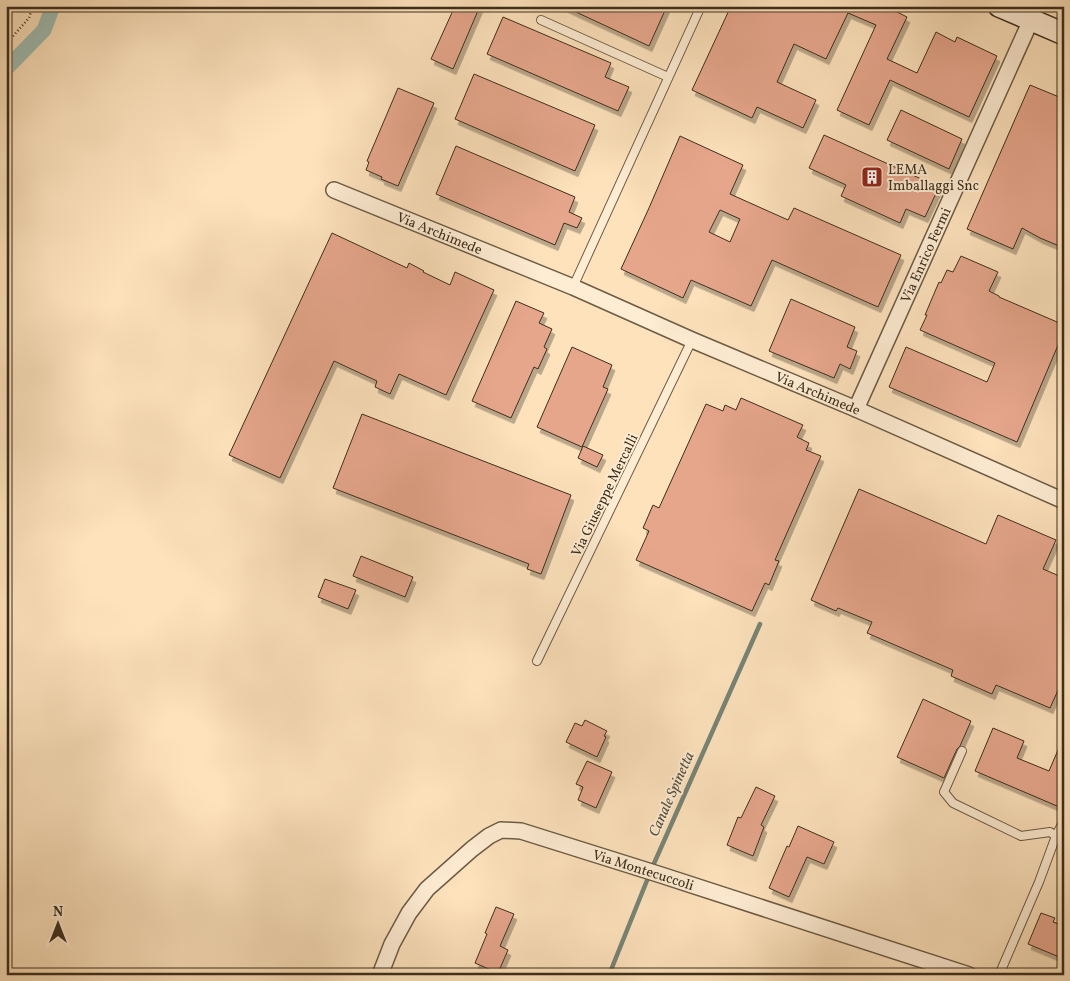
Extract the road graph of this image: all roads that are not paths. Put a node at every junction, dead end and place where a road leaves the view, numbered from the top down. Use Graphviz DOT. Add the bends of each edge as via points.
graph roads {
  1 [pos="701,6"];
  2 [pos="998,6"];
  3 [pos="541,20"];
  4 [pos="1032,20"];
  5 [pos="1064,34"];
  6 [pos="668,77"];
  7 [pos="334,190"];
  8 [pos="573,287"];
  9 [pos="692,340"];
  10 [pos="856,409"];
  11 [pos="1064,501"];
  12 [pos="538,661"];
  13 [pos="962,751"];
  14 [pos="1064,821"];
  15 [pos="1056,837"];
  16 [pos="380,975"];
  17 [pos="969,975"];
  18 [pos="998,975"];
  1 -- 6 [label="lane"];
  2 -- 4 [label="main road"];
  3 -- 6 [label="lane"];
  4 -- 5 [label="main road"];
  4 -- 10 [label="street, Via Enrico Fermi"];
  6 -- 8 [label="lane"];
  7 -- 8 [label="street, Via Archimede"];
  8 -- 9 [label="street, Via Archimede"];
  9 -- 10 [label="street, Via Archimede"];
  9 -- 12 [label="lane, Via Giuseppe Mercalli"];
  10 -- 11 [label="street, Via Archimede"];
  13 -- 15 [label="lane" via="944,792 953,803 1021,836 1050,832"];
  14 -- 15 [label="lane"];
  15 -- 18 [label="lane"];
  16 -- 17 [label="street, Via Montecuccoli" via="392,944 427,889 472,849 501,830 521,831 644,869"];
}
